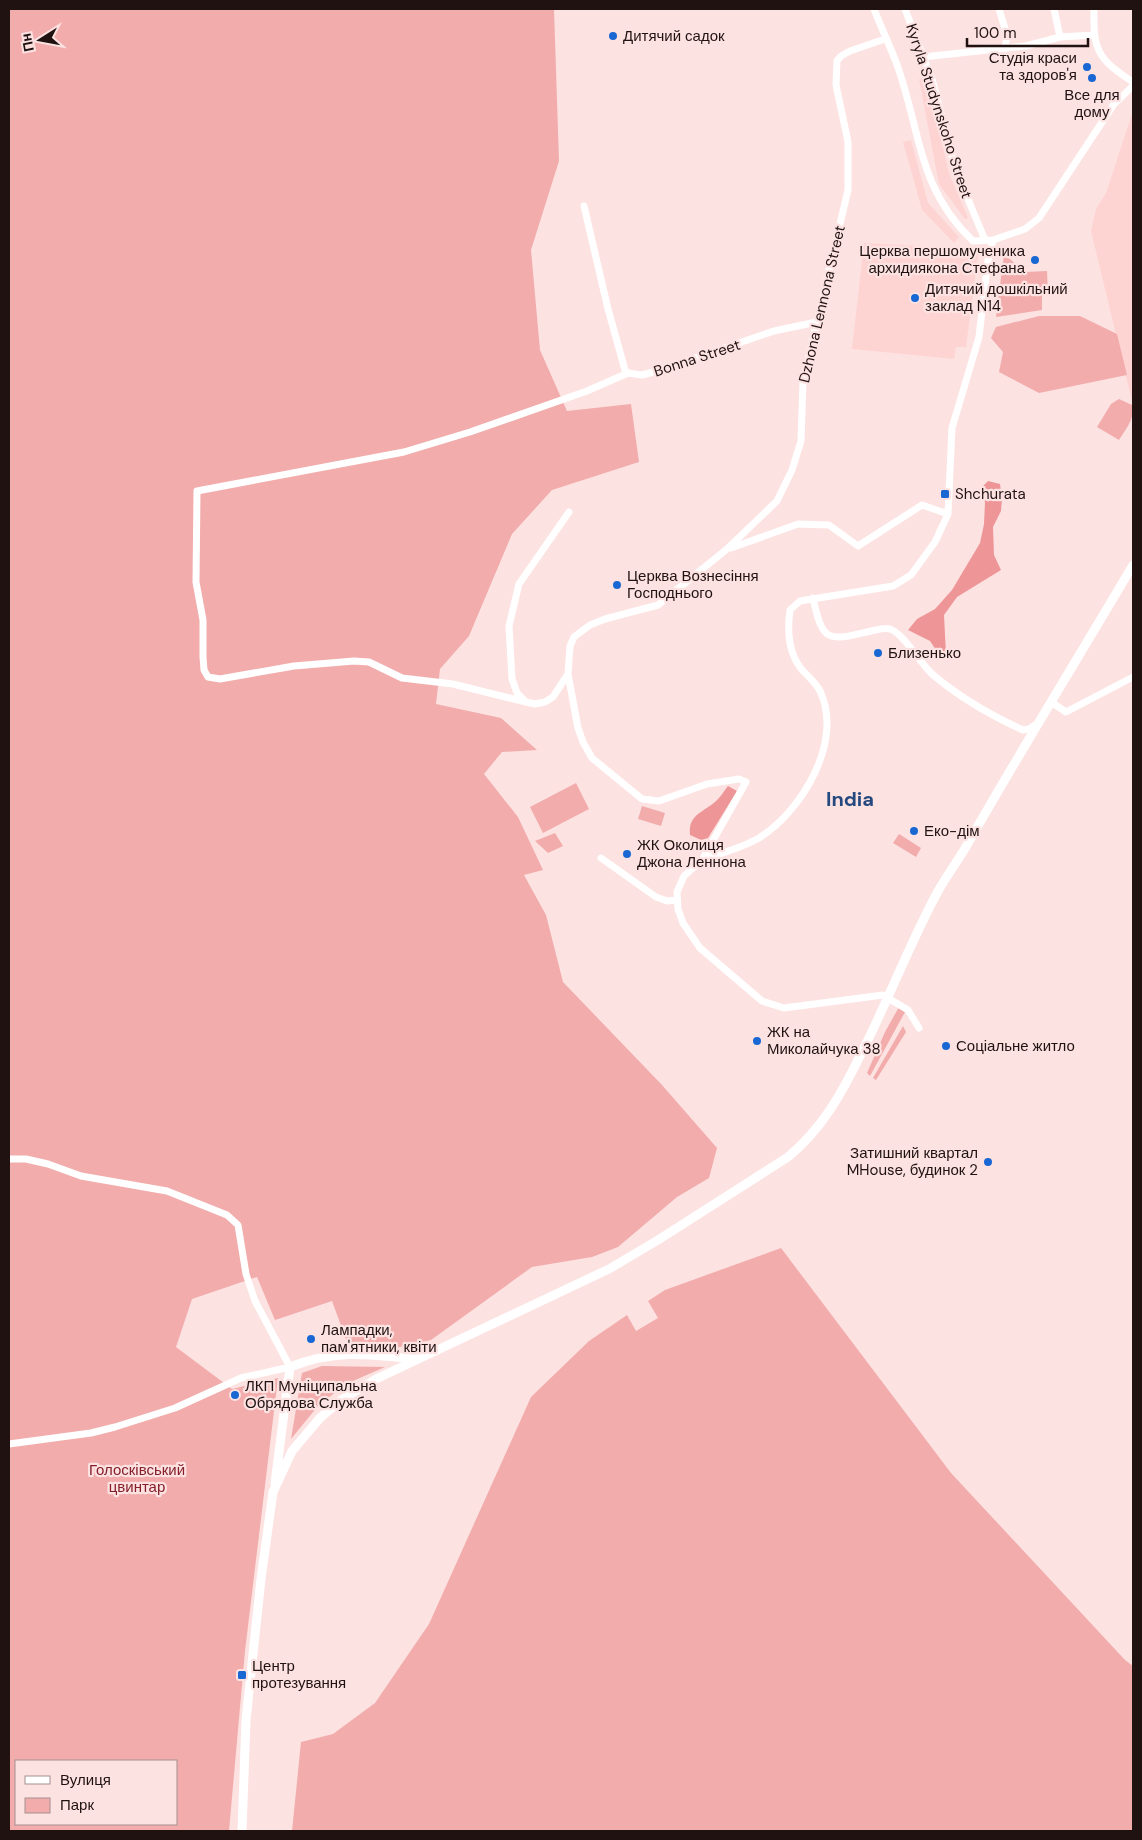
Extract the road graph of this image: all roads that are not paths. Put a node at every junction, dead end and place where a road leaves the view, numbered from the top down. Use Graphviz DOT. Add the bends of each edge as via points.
graph roads {
  1 [pos="874,9"];
  2 [pos="905,9"];
  3 [pos="998,9"];
  4 [pos="1054,9"];
  5 [pos="1094,9"];
  6 [pos="1094,35"];
  7 [pos="1060,37"];
  8 [pos="886,39"];
  9 [pos="1005,49"];
  10 [pos="923,57"];
  11 [pos="1133,84"];
  12 [pos="584,206"];
  13 [pos="989,240"];
  14 [pos="817,322"];
  15 [pos="628,373"];
  16 [pos="569,512"];
  17 [pos="948,514"];
  18 [pos="727,549"];
  19 [pos="1133,565"];
  20 [pos="813,598"];
  21 [pos="568,674"];
  22 [pos="1133,678"];
  23 [pos="526,702"];
  24 [pos="1052,702"];
  25 [pos="1035,726"];
  26 [pos="601,858"];
  27 [pos="702,860"];
  28 [pos="677,900"];
  29 [pos="889,998"];
  30 [pos="919,1028"];
  31 [pos="9,1159"];
  32 [pos="415,1359"];
  33 [pos="290,1367"];
  34 [pos="9,1444"];
  35 [pos="273,1492"];
  36 [pos="242,1831"];
  1 -- 8 [label="street"];
  2 -- 10 [label="street, Kyryla Studynskoho Street"];
  3 -- 9 [label="street" via="1007,35"];
  4 -- 7 [label="street"];
  5 -- 6 [label="street"];
  6 -- 7 [label="street"];
  6 -- 11 [label="street" via="1108,66"];
  7 -- 9 [label="street"];
  8 -- 13 [label="street" via="936,194 973,241"];
  8 -- 14 [label="street, Dzhona Lennona Street" via="850,51 837,61 836,85 848,142 848,190"];
  9 -- 10 [label="street"];
  10 -- 13 [label="street, Kyryla Studynskoho Street" via="956,168"];
  11 -- 13 [label="street" via="1114,104 1039,218 1025,229"];
  12 -- 15 [label="street" via="608,309"];
  13 -- 17 [label="street" via="979,337 952,428"];
  14 -- 15 [label="street, Bonna Street" via="774,331 657,371 642,375"];
  14 -- 18 [label="street, Dzhona Lennona Street" via="802,387 802,442 792,470 777,501"];
  15 -- 23 [label="street" via="587,391 404,452 197,491 196,582 204,620 203,657 208,677 220,679 294,666 369,662 402,678 452,684"];
  16 -- 23 [label="street" via="517,591 510,626 512,679 517,694"];
  17 -- 18 [label="street" via="922,505 858,546 829,525 798,524"];
  17 -- 20 [label="street" via="930,552 903,581 881,588"];
  18 -- 21 [label="street, Dzhona Lennona Street" via="658,605 605,619 581,630 570,646"];
  19 -- 24 [label="street"];
  20 -- 25 [label="street" via="820,627 829,635 843,637 890,629 930,672 952,690 1024,730"];
  20 -- 27 [label="street" via="793,604 788,634 795,660 820,690 823,701 828,731 821,758 790,812 775,825 742,846"];
  21 -- 23 [label="street" via="553,697 535,704"];
  21 -- 27 [label="street, Dzhona Lennona Street" via="578,728 592,758 642,799 658,801 707,784 739,779 746,782"];
  22 -- 24 [label="street" via="1066,712"];
  24 -- 25 [label="street"];
  25 -- 29 [label="street" via="937,892"];
  26 -- 28 [label="street" via="663,901"];
  27 -- 28 [label="street" via="684,876"];
  28 -- 29 [label="street" via="683,923 700,948 762,1001 784,1008 869,995"];
  29 -- 30 [label="street" via="908,1010"];
  29 -- 32 [label="street" via="834,1106 804,1144 788,1157 609,1269"];
  31 -- 33 [label="street" via="26,1159 81,1176 167,1191 227,1215 238,1224 246,1274 255,1302"];
  32 -- 33 [label="street" via="344,1353 321,1356"];
  32 -- 35 [label="street" via="341,1400 320,1418 292,1451"];
  33 -- 34 [label="street" via="241,1378 175,1408 91,1434"];
  33 -- 35 [label="street"];
  35 -- 36 [label="street" via="246,1720"];
}
